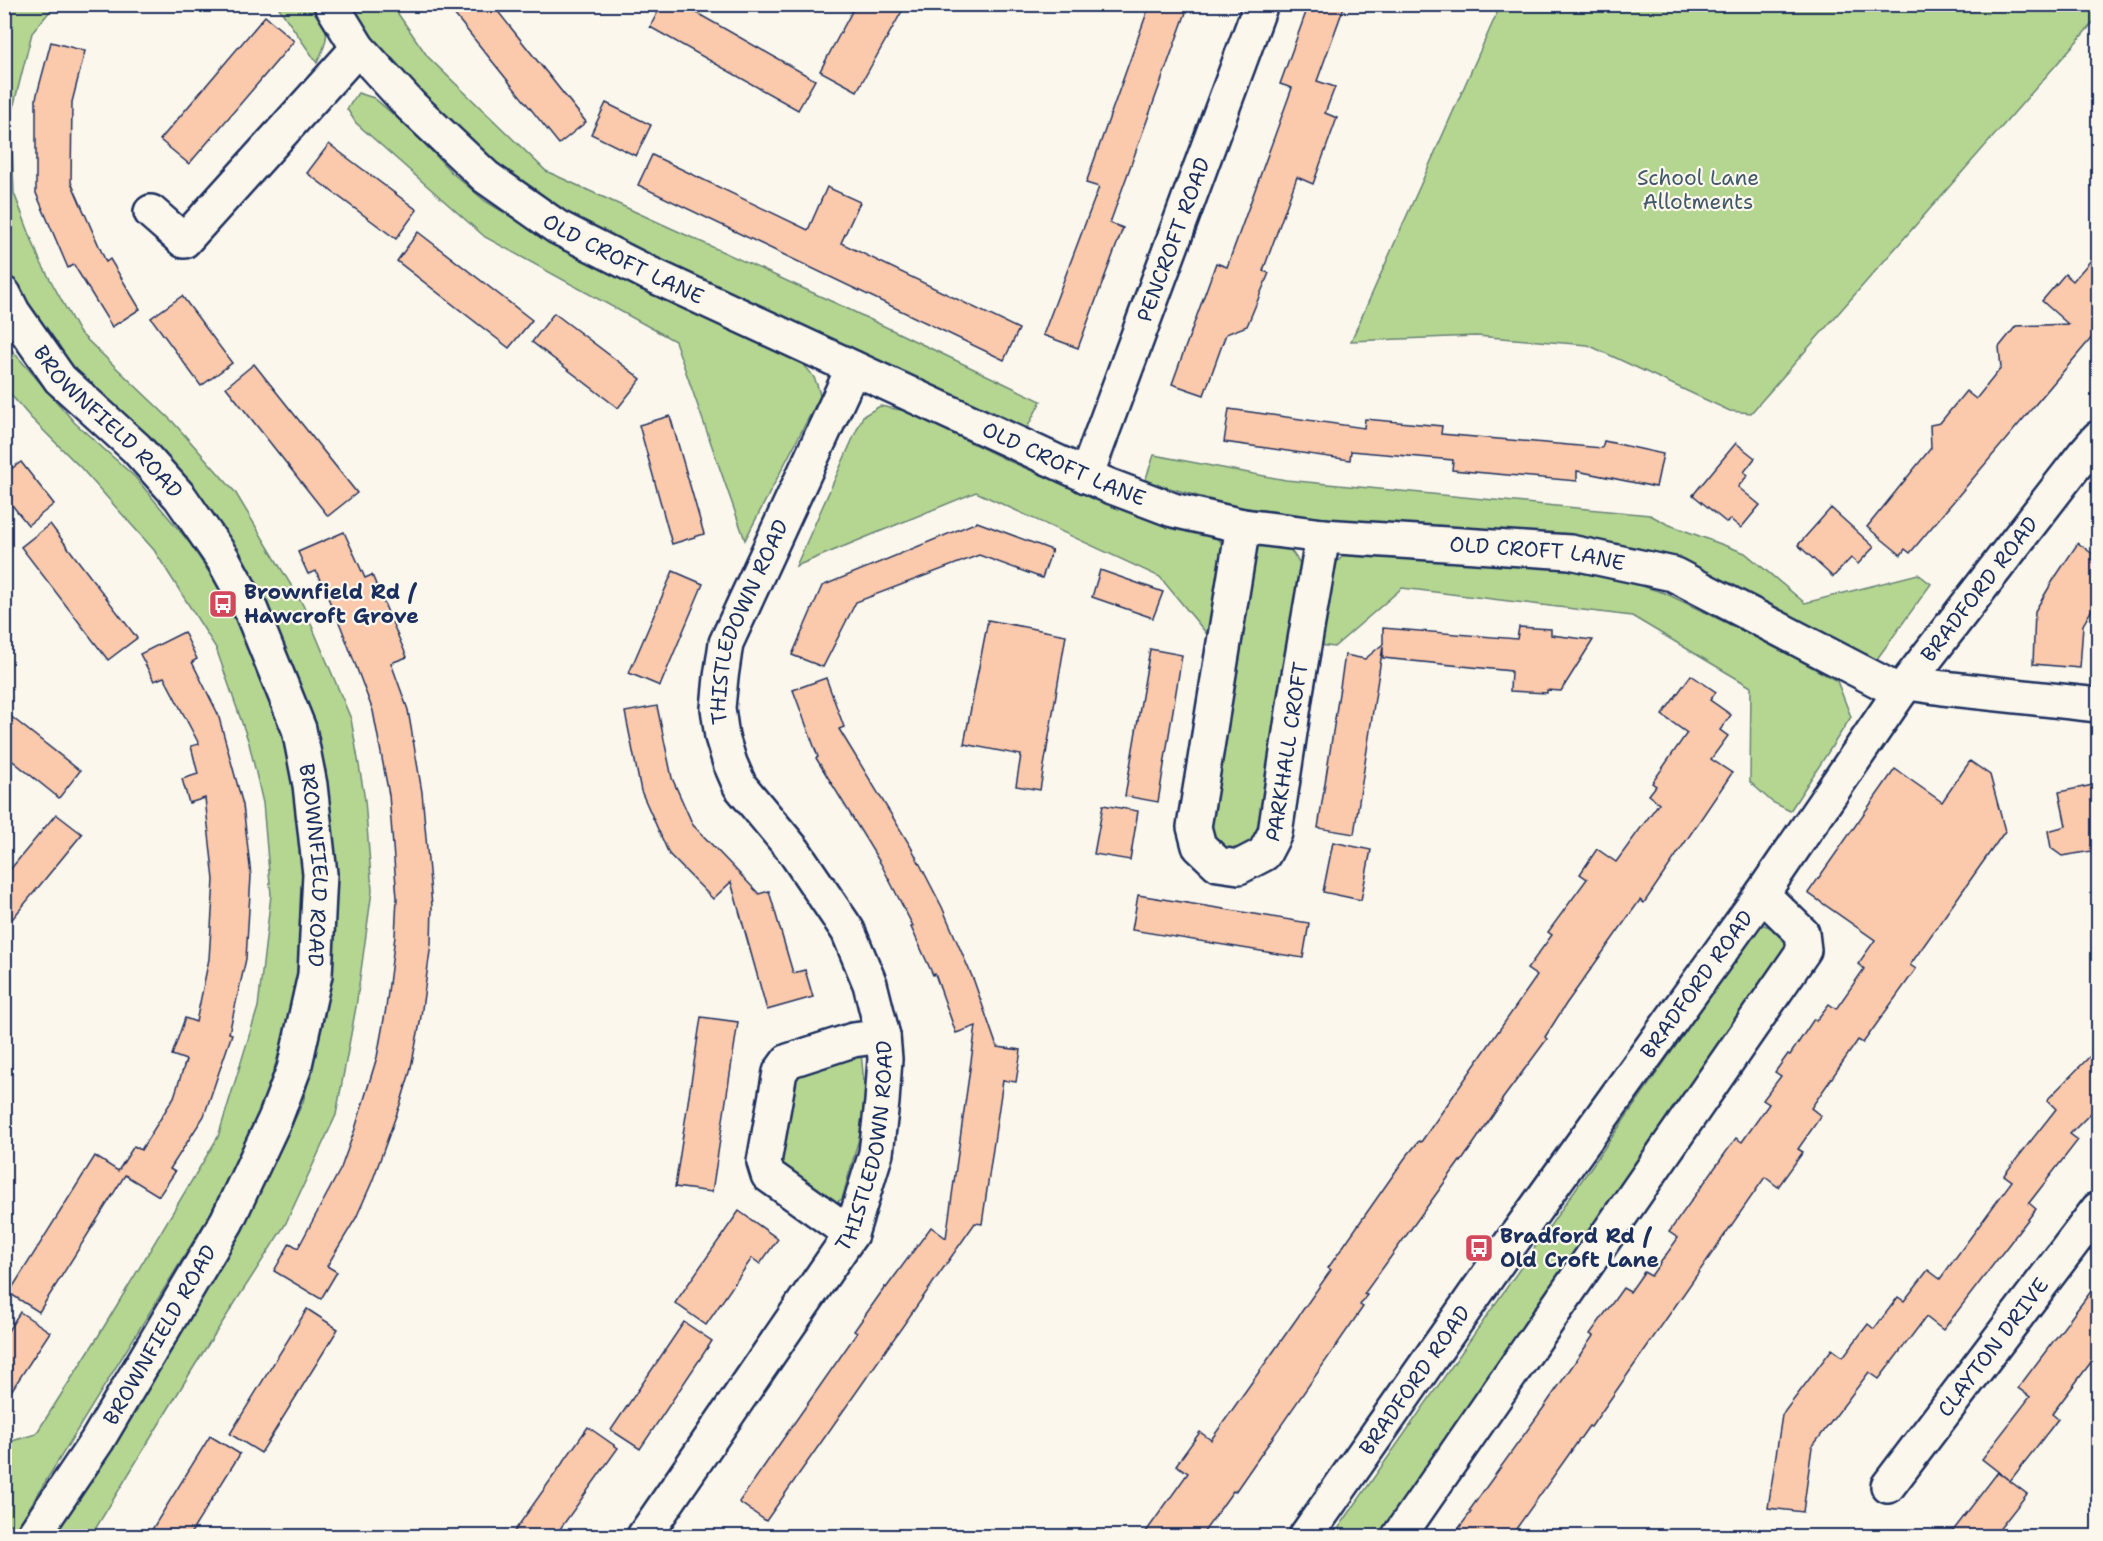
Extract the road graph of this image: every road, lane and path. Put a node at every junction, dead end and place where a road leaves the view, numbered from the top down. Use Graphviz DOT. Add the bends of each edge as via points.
graph roads {
  1 [pos="331,4"];
  2 [pos="1261,4"];
  3 [pos="358,48"];
  4 [pos="151,212"];
  5 [pos="4,294"];
  6 [pos="853,369"];
  7 [pos="2098,438"];
  8 [pos="1086,476"];
  9 [pos="1243,526"];
  10 [pos="1323,536"];
  11 [pos="1904,687"];
  12 [pos="2098,705"];
  13 [pos="1762,894"];
  14 [pos="883,1036"];
  15 [pos="2098,1209"];
  16 [pos="851,1234"];
  17 [pos="1888,1486"];
  18 [pos="33,1536"];
  19 [pos="644,1536"];
  20 [pos="1306,1536"];
  21 [pos="1399,1536"];
  1 -- 3 [label="street, OLD CROFT LANE"];
  2 -- 8 [label="street, PENCROFT ROAD"];
  3 -- 4 [label="street" via="184,241"];
  3 -- 6 [label="street, OLD CROFT LANE" via="411,106 486,177 557,227"];
  5 -- 18 [label="street, BROWNFIELD ROAD" via="12,312 60,379 136,448 180,497 250,608 300,729 320,874 315,975 294,1069 275,1119 227,1221 97,1441"];
  6 -- 8 [label="street, OLD CROFT LANE"];
  6 -- 14 [label="street, THISTLEDOWN ROAD" via="726,643 718,708 730,763 740,786 794,850 848,931 870,984"];
  7 -- 11 [label="street, BRADFORD ROAD"];
  8 -- 9 [label="street, OLD CROFT LANE" via="1173,510"];
  9 -- 10 [label="street, OLD CROFT LANE"];
  9 -- 10 [label="street, PARKHALL CROFT" via="1194,827 1199,846 1218,864 1239,867 1264,854 1275,833"];
  10 -- 11 [label="street, OLD CROFT LANE" via="1570,552 1673,574"];
  11 -- 12 [label="street, OLD CROFT LANE"];
  11 -- 13 [label="street, BRADFORD ROAD"];
  13 -- 20 [label="street, BRADFORD ROAD"];
  13 -- 21 [label="street" via="1802,933 1804,950"];
  14 -- 16 [label="street, THISTLEDOWN ROAD" via="885,1059 876,1153"];
  14 -- 16 [label="street" via="788,1061 780,1072 764,1162 768,1175"];
  15 -- 17 [label="street, CLAYTON DRIVE"];
  16 -- 19 [label="street, THISTLEDOWN ROAD"];
}
